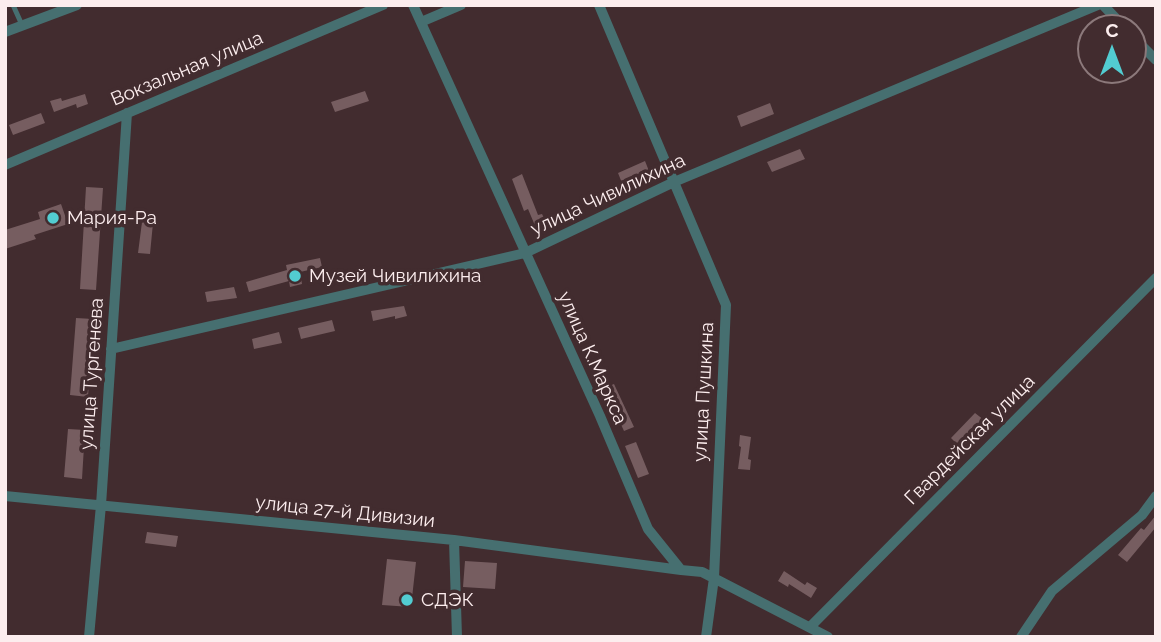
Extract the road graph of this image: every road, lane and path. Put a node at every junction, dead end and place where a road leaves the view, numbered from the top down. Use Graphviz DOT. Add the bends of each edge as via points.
graph roads {
  1 [pos="13,5"];
  2 [pos="77,5"];
  3 [pos="383,5"];
  4 [pos="413,5"];
  5 [pos="461,5"];
  6 [pos="599,5"];
  7 [pos="1098,5"];
  8 [pos="421,22"];
  9 [pos="22,26"];
  10 [pos="5,32"];
  11 [pos="127,113"];
  12 [pos="5,165"];
  13 [pos="674,183"];
  14 [pos="526,253"];
  15 [pos="1156,278"];
  16 [pos="111,349"];
  17 [pos="5,495"];
  18 [pos="1156,496"];
  19 [pos="100,506"];
  20 [pos="454,540"];
  21 [pos="681,570"];
  22 [pos="714,578"];
  23 [pos="810,627"];
  24 [pos="89,637"];
  25 [pos="457,637"];
  26 [pos="706,637"];
  27 [pos="828,637"];
  28 [pos="1021,637"];
  1 -- 9 [label="lane"];
  2 -- 9 [label="street"];
  3 -- 11 [label="street, Вокзальная улица"];
  4 -- 8 [label="street, улица К.Маркса"];
  5 -- 8 [label="street"];
  6 -- 13 [label="street, улица Пушкина"];
  7 -- 13 [label="street, улица Чивилихина"];
  8 -- 14 [label="street, улица К.Маркса"];
  9 -- 10 [label="street"];
  11 -- 12 [label="street, Вокзальная улица"];
  11 -- 16 [label="street, улица Тургенева"];
  13 -- 14 [label="street, улица Чивилихина"];
  13 -- 22 [label="street, улица Пушкина" via="726,305"];
  14 -- 16 [label="street, улица Чивилихина"];
  14 -- 21 [label="street, улица К.Маркса" via="648,529"];
  15 -- 23 [label="street, Гвардейская улица"];
  16 -- 19 [label="street, улица Тургенева"];
  17 -- 19 [label="street, улица 27-й Дивизии"];
  18 -- 28 [label="street" via="1142,515 1052,591"];
  19 -- 20 [label="street, улица 27-й Дивизии"];
  19 -- 24 [label="street, улица Тургенева"];
  20 -- 21 [label="street, улица 27-й Дивизии"];
  20 -- 25 [label="street"];
  21 -- 22 [label="street"];
  22 -- 23 [label="street"];
  22 -- 26 [label="street, улица Пушкина"];
  23 -- 27 [label="street"];
}
